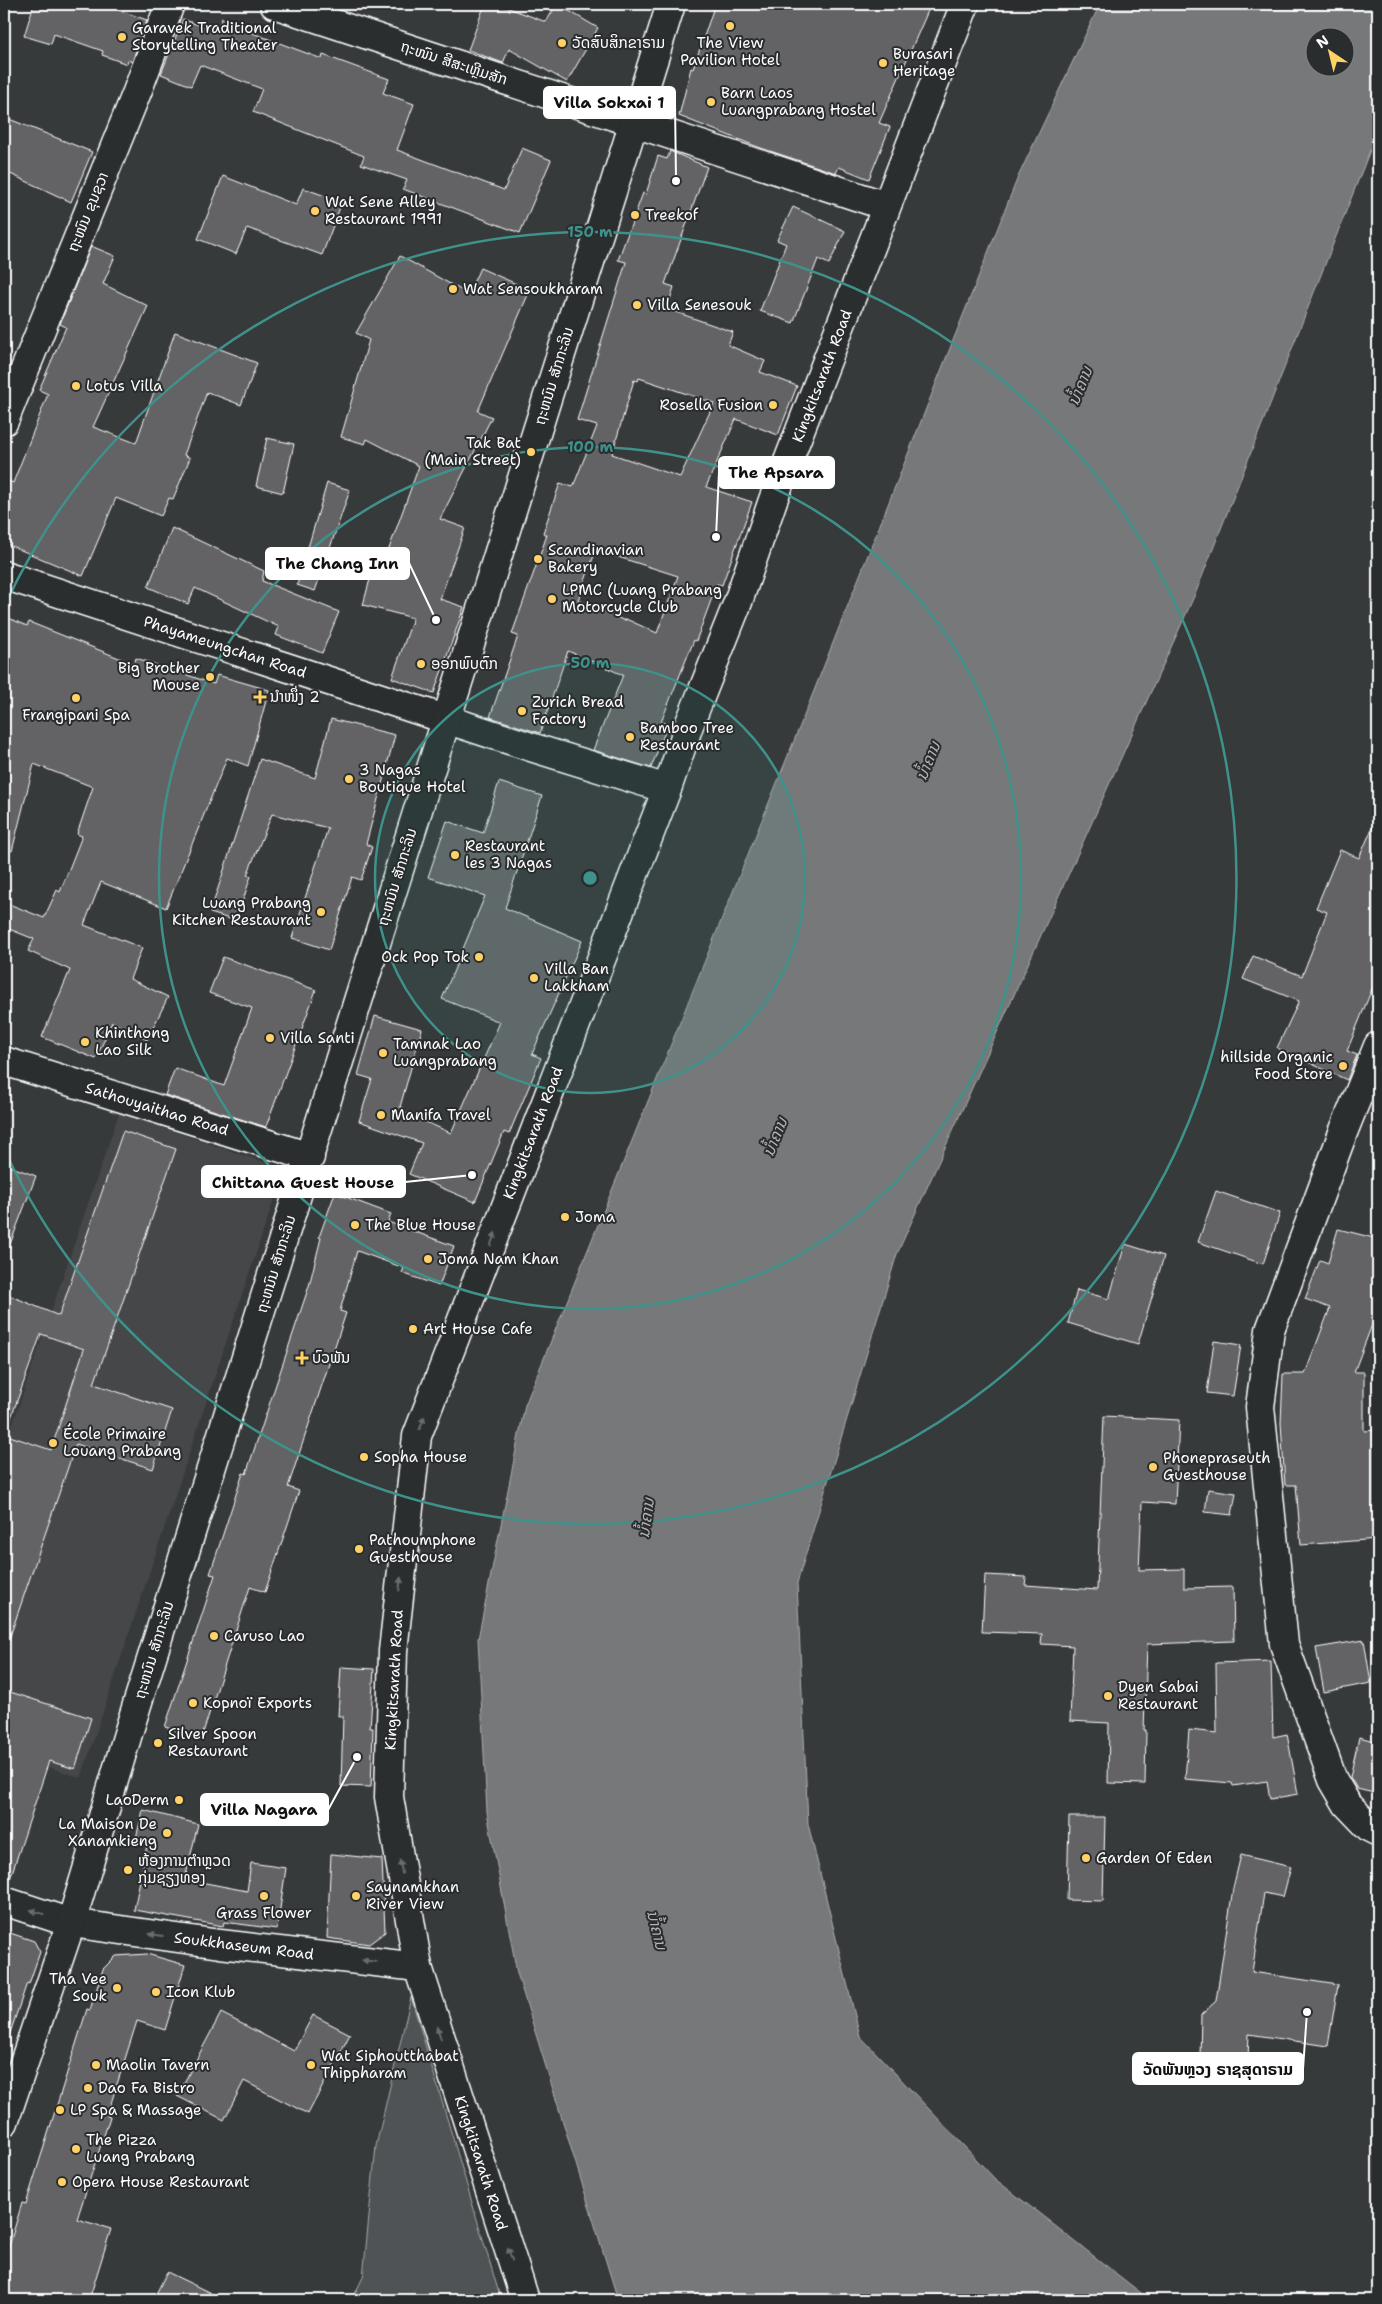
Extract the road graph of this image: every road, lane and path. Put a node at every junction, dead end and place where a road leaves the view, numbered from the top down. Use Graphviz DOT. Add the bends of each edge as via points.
graph roads {
  1 [pos="170,4"];
  2 [pos="274,4"];
  3 [pos="671,4"];
  4 [pos="965,4"];
  5 [pos="634,122"];
  6 [pos="886,206"];
  7 [pos="4,420"];
  8 [pos="4,575"];
  9 [pos="447,718"];
  10 [pos="667,789"];
  11 [pos="1378,1046"];
  12 [pos="4,1061"];
  13 [pos="310,1157"];
  14 [pos="1378,1832"];
  15 [pos="4,1902"];
  16 [pos="71,1923"];
  17 [pos="418,1967"];
  18 [pos="4,2122"];
  19 [pos="526,2300"];
  1 -- 7 [label="street, ຖະໜົນ ຂຸນຊວາ"];
  2 -- 5 [label="street, ຖະໜົນ ສີສະເຫຼີມສັກ"];
  3 -- 5 [label="street, ຖະຫນົນ ສັກກະລິນ"];
  4 -- 6 [label="street, Kingkitsarath Road"];
  5 -- 6 [label="street, ຖະໜົນ ສີສະເຫຼີມສັກ"];
  5 -- 9 [label="street, ຖະຫນົນ ສັກກະລິນ"];
  6 -- 10 [label="street, Kingkitsarath Road"];
  8 -- 9 [label="street, Phayameungchan Road"];
  9 -- 10 [label="street, Phayameungchan Road"];
  9 -- 13 [label="street, ຖະຫນົນ ສັກກະລິນ"];
  17 -- 10 [label="street, Kingkitsarath Road, one-way" via="389,1797 393,1651 417,1436"];
  11 -- 14 [label="street" via="1270,1330 1260,1407 1284,1644 1333,1780 1346,1804"];
  12 -- 13 [label="street, Sathouyaithao Road"];
  13 -- 16 [label="street, ຖະຫນົນ ສັກກະລິນ"];
  16 -- 15 [label="street, Soukkhaseum Road, one-way"];
  17 -- 16 [label="street, Soukkhaseum Road, one-way"];
  16 -- 18 [label="street, ຖະຫນົນ ສັກກະລິນ"];
  19 -- 17 [label="street, Kingkitsarath Road, one-way"];
}
